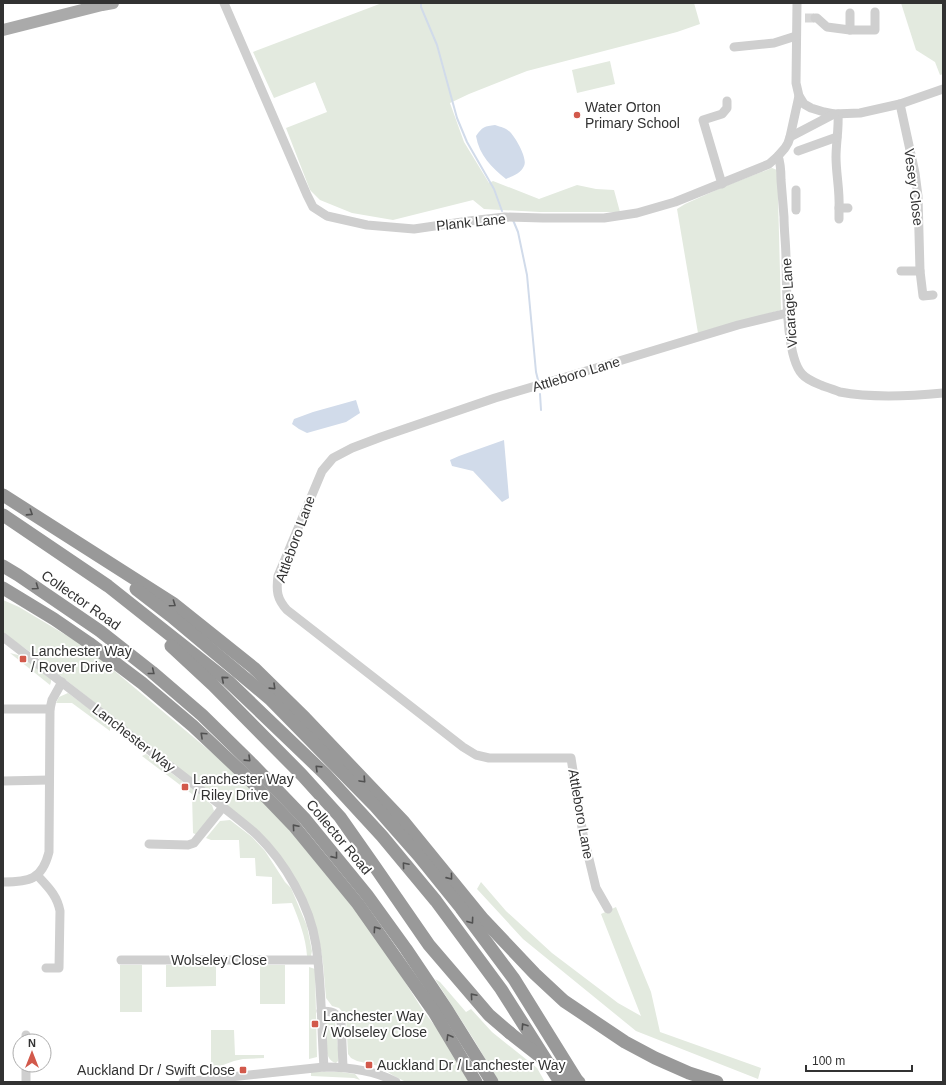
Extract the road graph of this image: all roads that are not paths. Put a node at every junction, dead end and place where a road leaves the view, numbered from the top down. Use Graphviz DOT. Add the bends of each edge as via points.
graph roads {
  1 [pos="224,3"];
  2 [pos="796,3"];
  3 [pos="105,4"];
  4 [pos="850,12"];
  5 [pos="875,12"];
  6 [pos="815,18"];
  7 [pos="3,30"];
  8 [pos="850,30"];
  9 [pos="796,36"];
  10 [pos="734,47"];
  11 [pos="943,89"];
  12 [pos="799,96"];
  13 [pos="727,101"];
  14 [pos="900,104"];
  15 [pos="836,114"];
  16 [pos="790,137"];
  17 [pos="837,137"];
  18 [pos="798,151"];
  19 [pos="778,156"];
  20 [pos="722,184"];
  21 [pos="796,190"];
  22 [pos="783,201"];
  23 [pos="796,201"];
  24 [pos="796,210"];
  25 [pos="839,219"];
  26 [pos="901,271"];
  27 [pos="920,271"];
  28 [pos="933,295"];
  29 [pos="788,313"];
  30 [pos="943,393"];
  31 [pos="3,495"];
  32 [pos="3,516"];
  33 [pos="58,530"];
  34 [pos="3,566"];
  35 [pos="108,586"];
  36 [pos="3,588"];
  37 [pos="3,592"];
  38 [pos="54,619"];
  39 [pos="3,637"];
  40 [pos="62,682"];
  41 [pos="3,709"];
  42 [pos="50,709"];
  43 [pos="49,780"];
  44 [pos="3,781"];
  45 [pos="224,807"];
  46 [pos="149,844"];
  47 [pos="37,875"];
  48 [pos="3,882"];
  49 [pos="608,909"];
  50 [pos="121,960"];
  51 [pos="317,960"];
  52 [pos="46,968"];
  53 [pos="321,1011"];
  54 [pos="324,1067"];
  55 [pos="343,1067"];
  56 [pos="371,1072"];
  57 [pos="251,1078"];
  58 [pos="183,1082"];
  59 [pos="368,1082"];
  60 [pos="396,1082"];
  61 [pos="476,1082"];
  62 [pos="492,1082"];
  63 [pos="560,1082"];
  64 [pos="579,1082"];
  65 [pos="716,1082"];
  1 -- 20 [label="street, Plank Lane" via="307,195 313,207 327,216 368,224 414,228 506,216 604,218 637,214"];
  2 -- 9 [label="street" via="801,18"];
  3 -- 7 [label="main road"];
  4 -- 8 [label="street"];
  5 -- 8 [label="street" via="875,30"];
  6 -- 8 [label="street" via="827,27"];
  9 -- 10 [label="street" via="774,43"];
  9 -- 12 [label="street" via="796,83"];
  11 -- 14 [label="street"];
  12 -- 15 [label="street" via="804,104 811,108"];
  12 -- 16 [label="street, Plank Lane"];
  13 -- 20 [label="street" via="727,108 722,114 703,120"];
  14 -- 15 [label="street" via="860,113"];
  14 -- 27 [label="street, Vesey Close" via="918,196"];
  15 -- 16 [label="street"];
  15 -- 17 [label="street" via="839,127"];
  16 -- 19 [label="street, Plank Lane"];
  17 -- 18 [label="street"];
  17 -- 25 [label="street" via="836,159 840,200 844,208"];
  19 -- 20 [label="street, Plank Lane" via="769,164"];
  19 -- 22 [label="street, Vicarage Lane"];
  21 -- 23 [label="street"];
  22 -- 23 [label="street"];
  22 -- 29 [label="street, Vicarage Lane"];
  23 -- 24 [label="street"];
  26 -- 27 [label="street"];
  27 -- 28 [label="street, Vesey Close" via="923,296"];
  29 -- 30 [label="street, Vicarage Lane" via="795,362 807,379 840,392 855,394 876,396"];
  29 -- 49 [label="street, Attleboro Lane" via="738,325 496,398 352,448 333,458 322,471 278,576 278,595 287,610 463,747 476,755 489,758 571,758 583,834 596,888"];
  31 -- 33 [label="highway, one-way"];
  32 -- 35 [label="highway"];
  33 -- 64 [label="highway, one-way" via="171,616 270,699 375,806 461,908 510,974"];
  33 -- 65 [label="highway, one-way" via="174,604 254,668 306,718 404,822 484,919 564,1001 649,1055"];
  34 -- 62 [label="highway, Collector Road, one-way" via="100,631 152,672 202,716 300,814 367,895 406,949"];
  63 -- 35 [label="highway, one-way" via="500,989 436,901 382,836 325,774 228,681"];
  64 -- 35 [label="highway, one-way, bridge" via="552,1066 489,1015 428,945 340,817 213,685"];
  36 -- 38 [label="highway, Collector Road"];
  37 -- 38 [label="street"];
  61 -- 38 [label="highway, Collector Road, one-way" via="434,1012 363,910 294,826 193,726 136,679"];
  39 -- 40 [label="street, Lanchester Way"];
  40 -- 42 [label="street"];
  40 -- 45 [label="street, Lanchester Way"];
  41 -- 42 [label="street"];
  42 -- 43 [label="street"];
  43 -- 44 [label="street"];
  43 -- 47 [label="street" via="49,852 42,871"];
  45 -- 46 [label="street" via="194,843"];
  45 -- 51 [label="street, Lanchester Way" via="256,834 286,870 310,920"];
  47 -- 48 [label="street" via="22,882"];
  47 -- 52 [label="street" via="59,902 60,911 59,968"];
  50 -- 51 [label="street, Wolseley Close"];
  51 -- 53 [label="street, Lanchester Way"];
  53 -- 54 [label="street, Lanchester Way"];
  53 -- 55 [label="street" via="338,1015 341,1021"];
  54 -- 55 [label="street"];
  54 -- 57 [label="street"];
  55 -- 56 [label="street"];
  56 -- 59 [label="street"];
  56 -- 60 [label="street"];
  57 -- 58 [label="street"];
}
